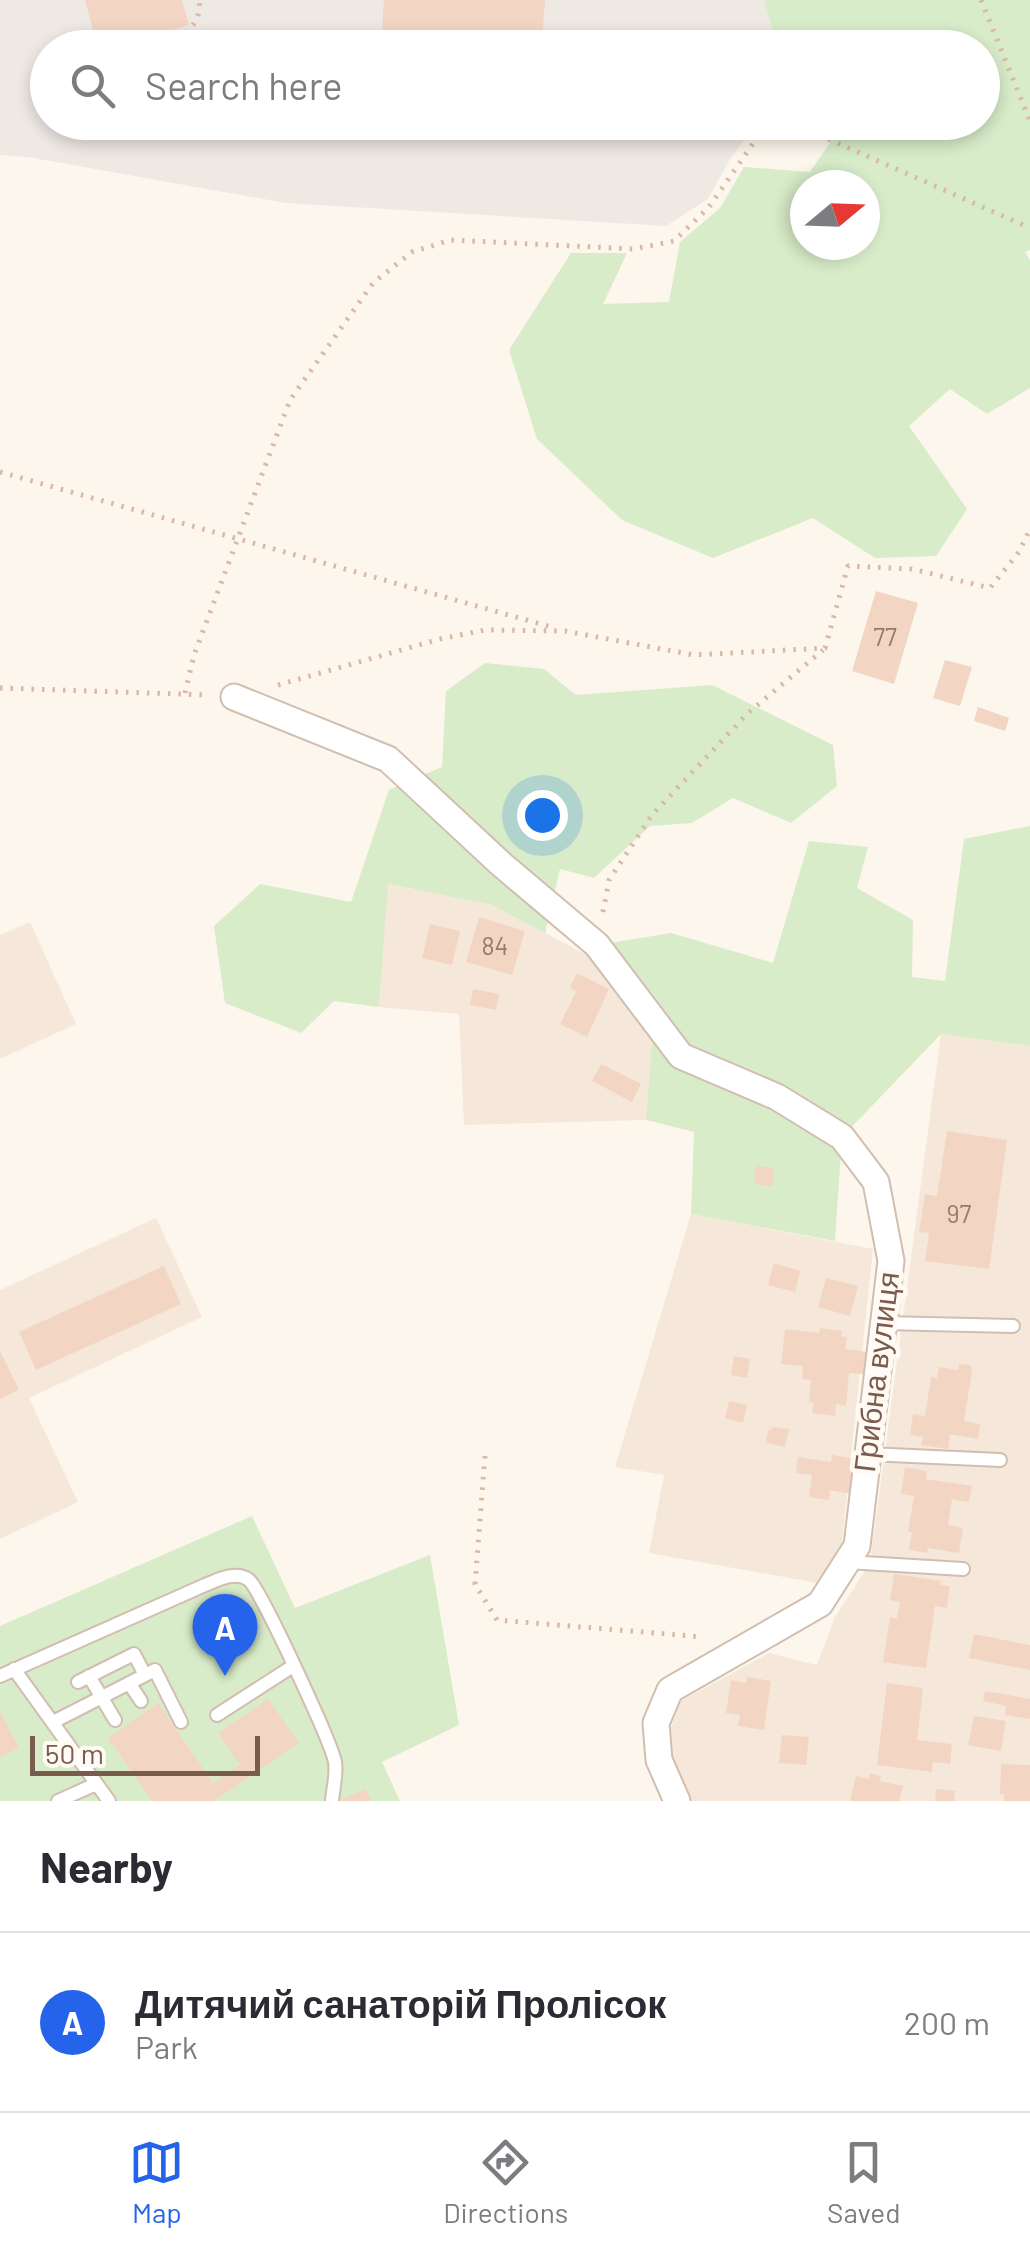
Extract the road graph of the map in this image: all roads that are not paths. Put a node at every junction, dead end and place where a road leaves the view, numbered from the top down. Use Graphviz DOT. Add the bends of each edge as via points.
graph roads {
  1 [pos="234,697"];
  2 [pos="884,1323"];
  3 [pos="1013,1326"];
  4 [pos="868,1454"];
  5 [pos="1000,1460"];
  6 [pos="847,1562"];
  7 [pos="963,1569"];
  8 [pos="294,1666"];
  9 [pos="14,1670"];
  10 [pos="146,1675"];
  11 [pos="0,1676"];
  12 [pos="129,1684"];
  13 [pos="101,1698"];
  14 [pos="141,1701"];
  15 [pos="217,1716"];
  16 [pos="115,1720"];
  17 [pos="53,1722"];
  18 [pos="181,1722"];
  19 [pos="96,1784"];
  20 [pos="58,1801"];
  21 [pos="109,1801"];
  22 [pos="332,1801"];
  23 [pos="676,1801"];
  1 -- 2 [label="street, Грибна вулиця" via="388,759 597,945 681,1056 777,1098 842,1137 876,1182 891,1261"];
  2 -- 3 [label="lane"];
  2 -- 4 [label="street, Грибна вулиця"];
  4 -- 5 [label="lane"];
  4 -- 6 [label="street, Грибна вулиця" via="857,1546"];
  6 -- 7 [label="lane"];
  6 -- 23 [label="street, Грибна вулиця" via="820,1604 670,1690 656,1723 659,1760"];
  8 -- 9 [label="lane" via="251,1582 233,1576"];
  8 -- 15 [label="lane"];
  8 -- 22 [label="lane" via="335,1764"];
  9 -- 11 [label="lane"];
  9 -- 17 [label="lane"];
  10 -- 12 [label="lane"];
  10 -- 13 [label="lane" via="134,1654 84,1679"];
  10 -- 18 [label="lane" via="155,1670"];
  12 -- 13 [label="lane"];
  12 -- 14 [label="lane"];
  13 -- 16 [label="lane"];
  13 -- 17 [label="lane"];
  17 -- 19 [label="lane"];
  19 -- 20 [label="lane"];
  19 -- 21 [label="lane"];
}
